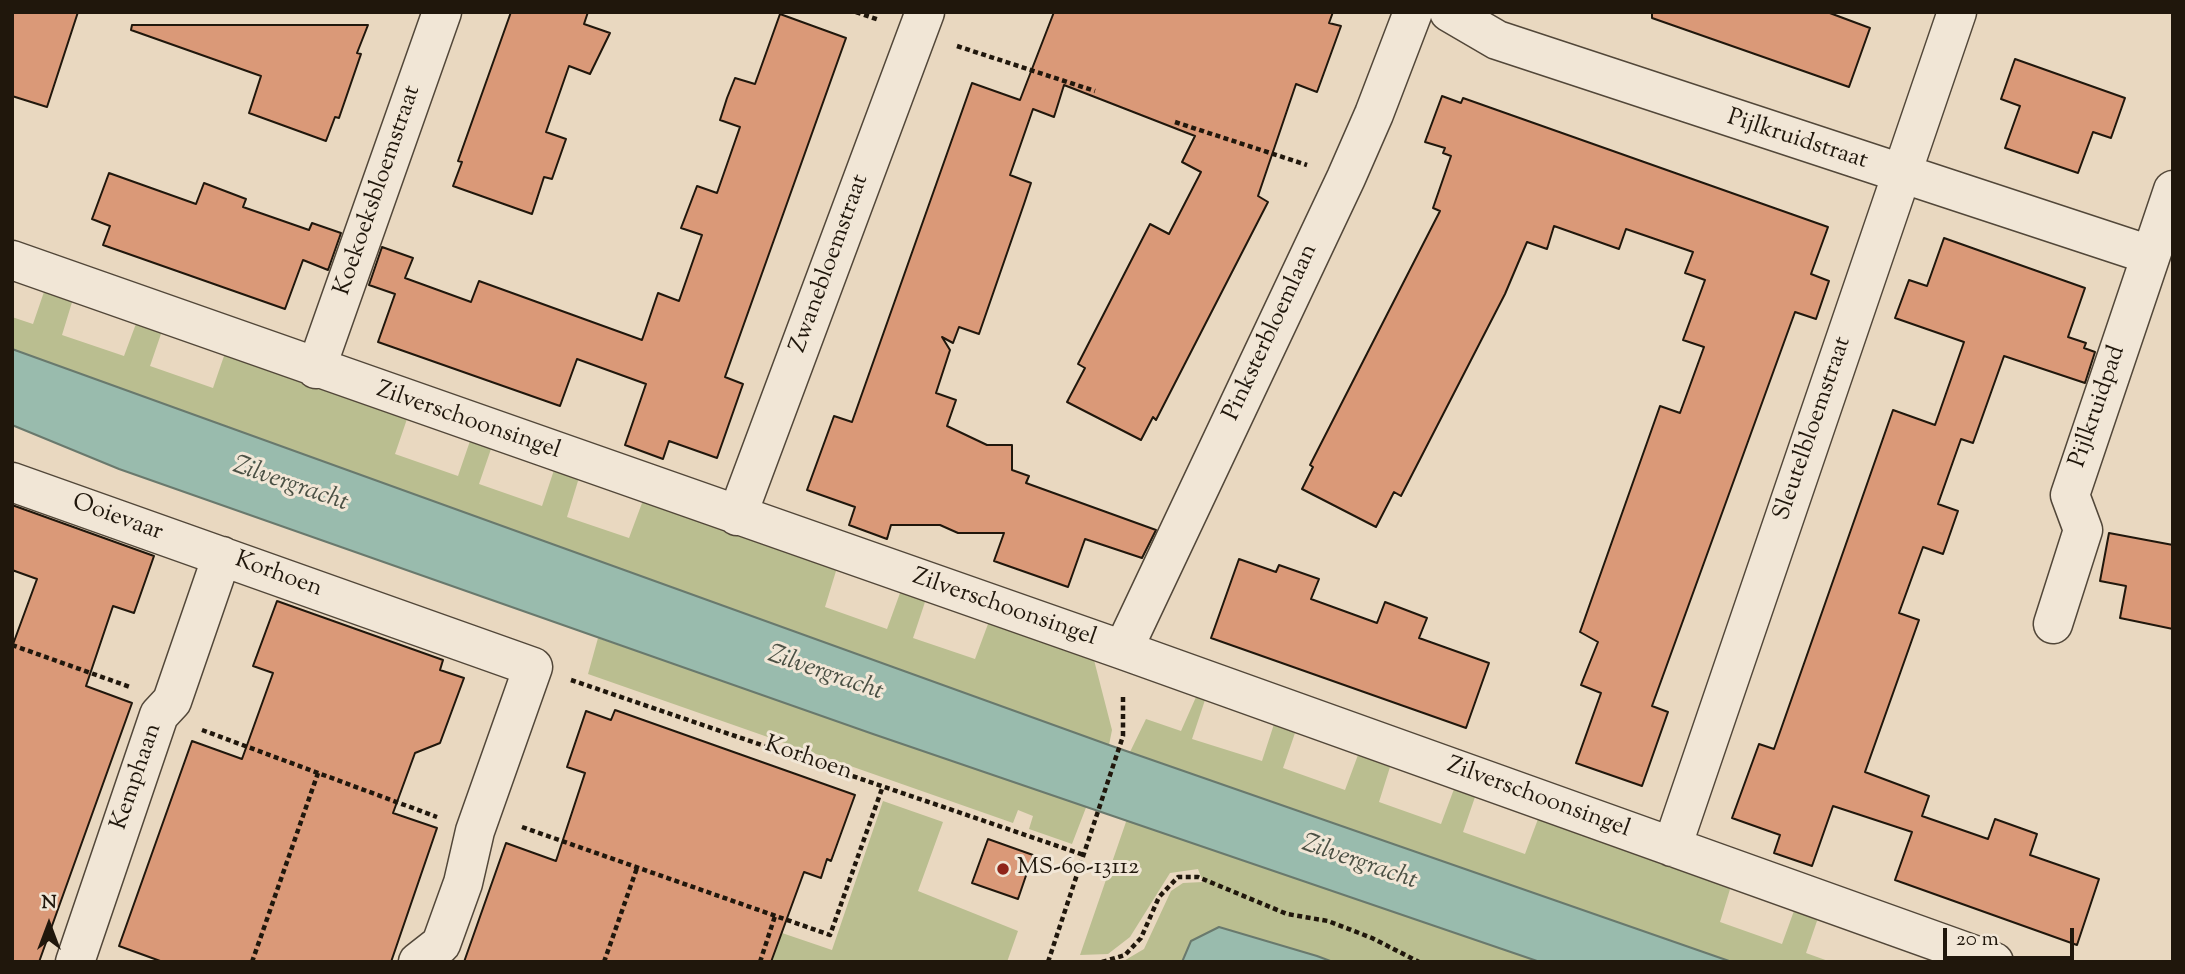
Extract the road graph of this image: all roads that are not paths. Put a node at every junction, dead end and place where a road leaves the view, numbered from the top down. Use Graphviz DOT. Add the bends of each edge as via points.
graph roads {
  1 [pos="442,12"];
  2 [pos="1413,12"];
  3 [pos="1449,12"];
  4 [pos="1957,12"];
  5 [pos="921,23"];
  6 [pos="1901,175"];
  7 [pos="2173,190"];
  8 [pos="2150,255"];
  9 [pos="12,260"];
  10 [pos="316,369"];
  11 [pos="12,482"];
  12 [pos="737,516"];
  13 [pos="222,556"];
  14 [pos="2053,624"];
  15 [pos="1123,650"];
  16 [pos="1672,847"];
  17 [pos="75,962"];
  18 [pos="418,962"];
  19 [pos="1994,962"];
  1 -- 10 [label="street, Koekoeksbloemstraat"];
  2 -- 15 [label="street, Pinksterbloemlaan" via="1346,178"];
  3 -- 6 [label="street, Pijlkruidstraat" via="1497,40"];
  4 -- 6 [label="street, Sleutelbloemstraat"];
  5 -- 12 [label="street, Zwanebloemstraat"];
  6 -- 8 [label="street, Pijlkruidstraat"];
  6 -- 16 [label="street, Sleutelbloemstraat"];
  7 -- 8 [label="street, Pijlkruidpad"];
  8 -- 14 [label="street, Pijlkruidpad" via="2070,495 2083,530"];
  9 -- 10 [label="street, Zilverschoonsingel"];
  10 -- 12 [label="street, Zilverschoonsingel"];
  11 -- 13 [label="street, Ooievaar"];
  12 -- 15 [label="street, Zilverschoonsingel"];
  13 -- 17 [label="street, Kemphaan"];
  13 -- 18 [label="street, Korhoen" via="533,667 441,944"];
  15 -- 16 [label="street, Zilverschoonsingel"];
  16 -- 19 [label="street, Zilverschoonsingel"];
}
